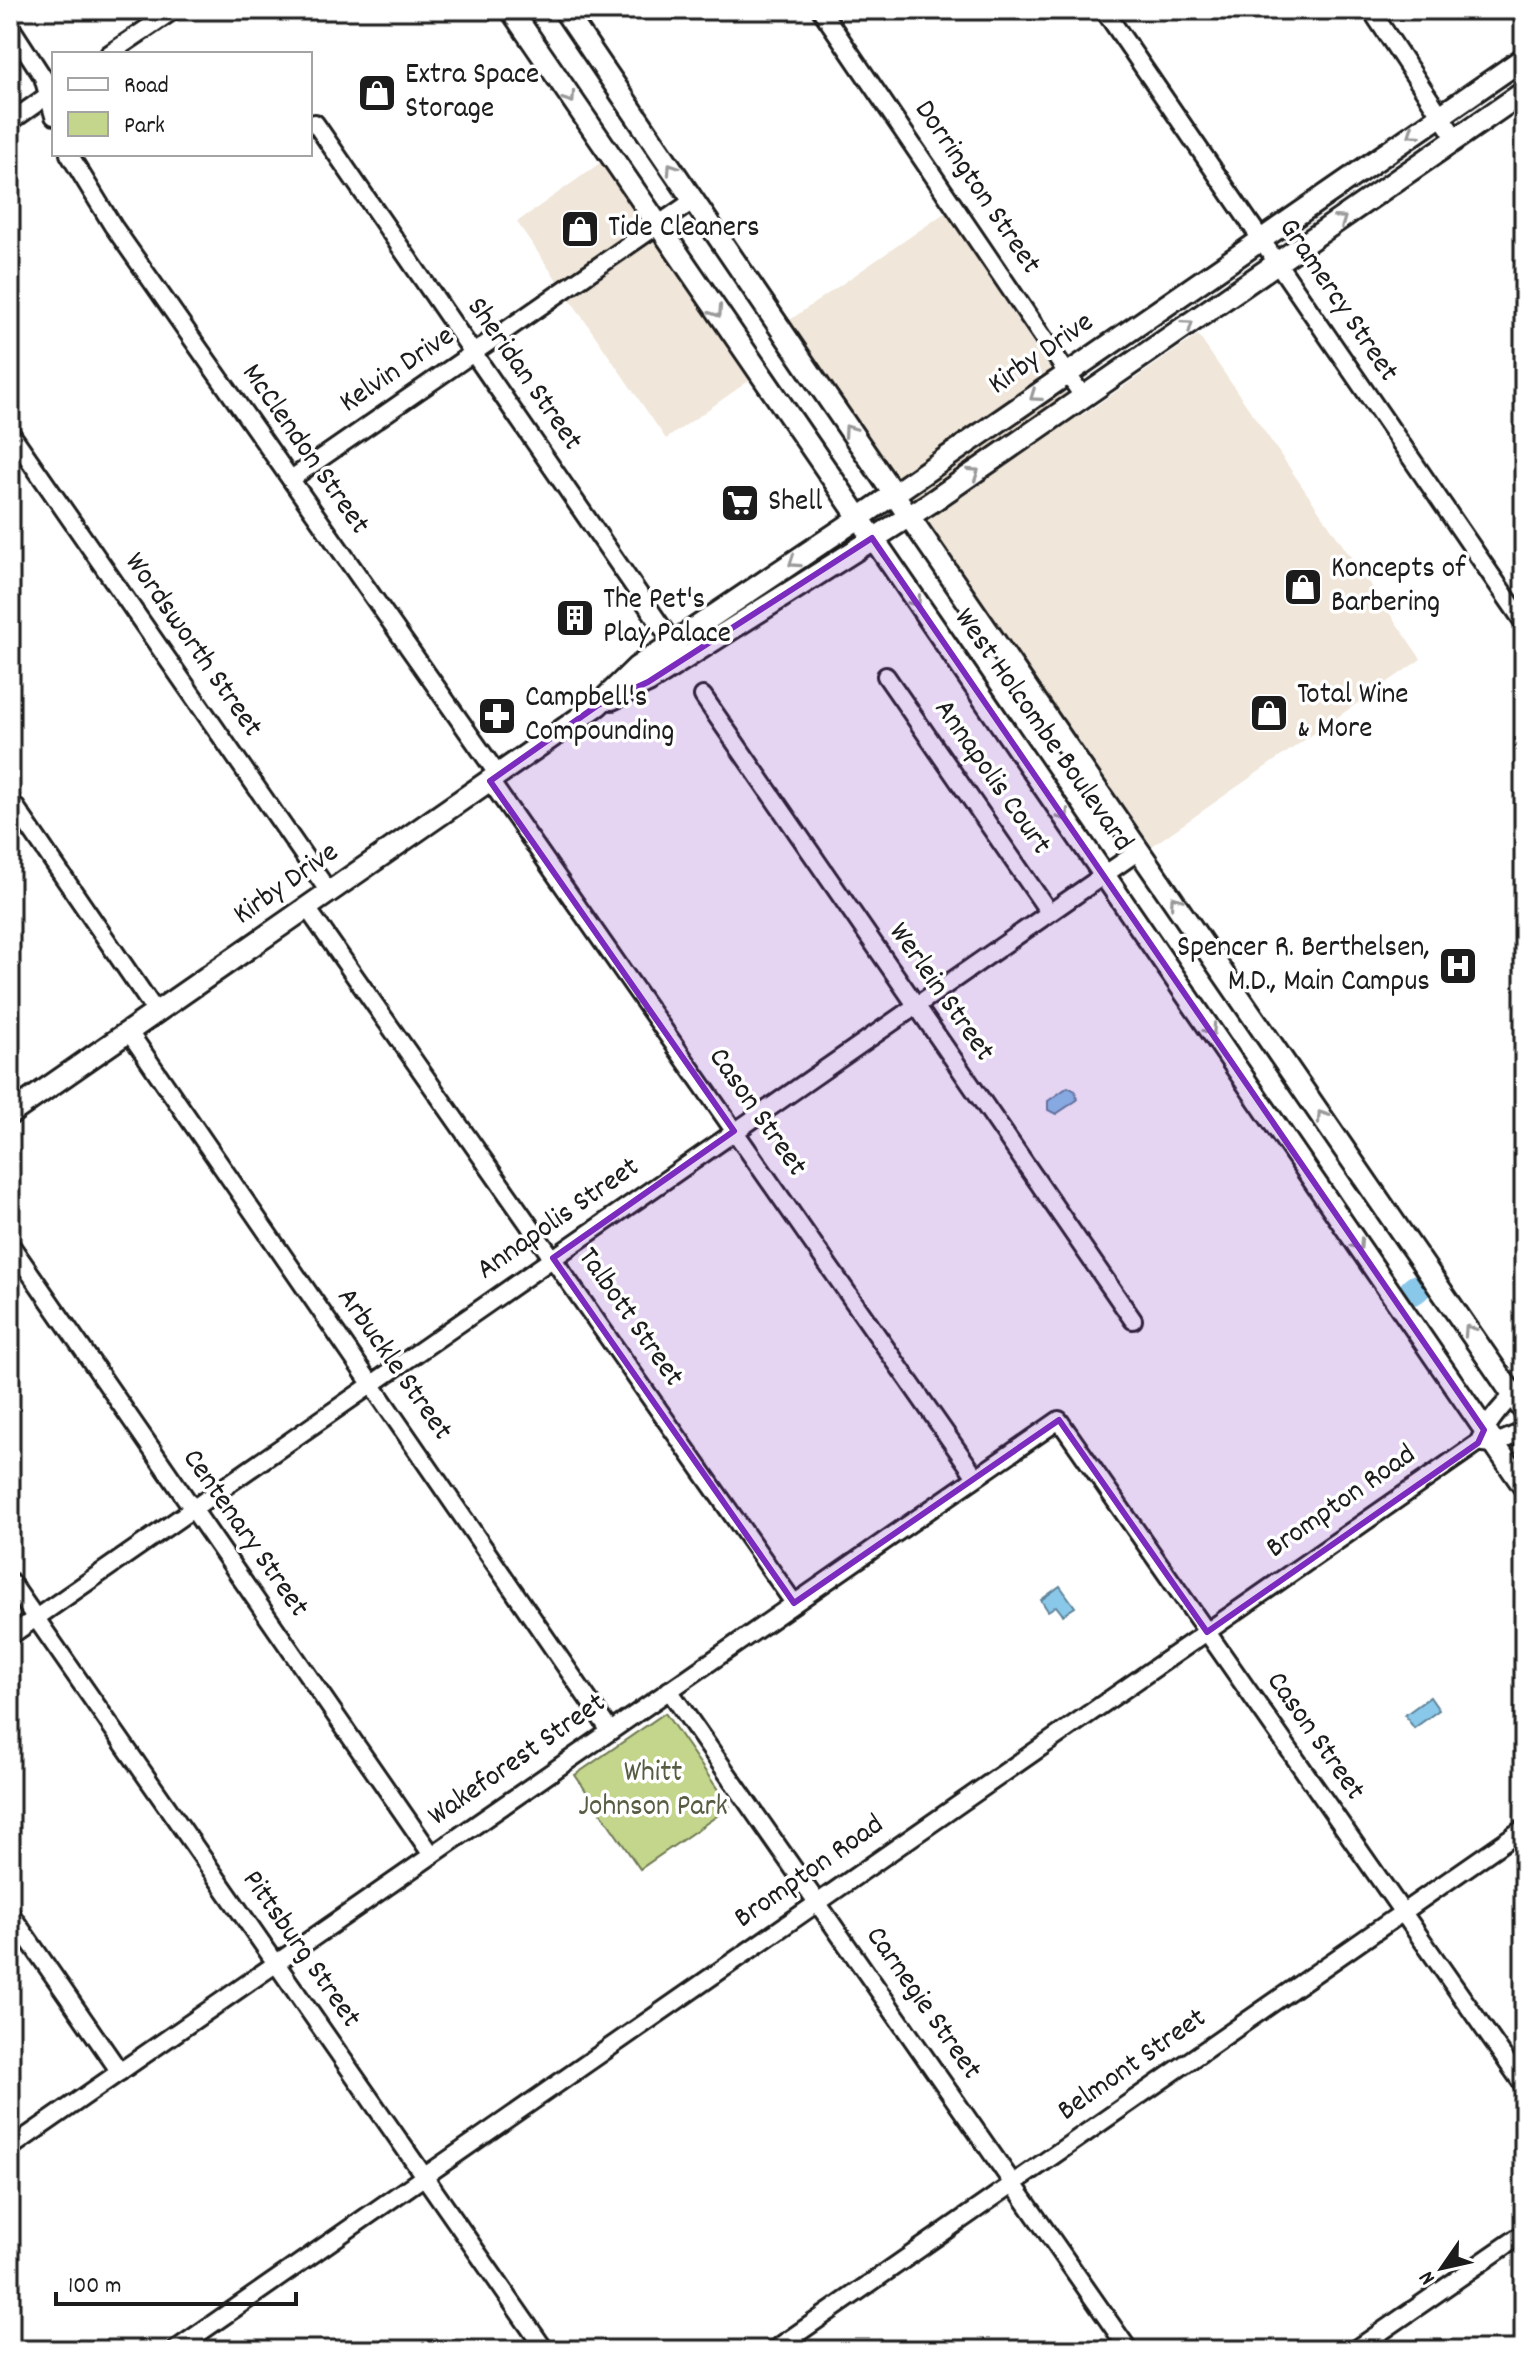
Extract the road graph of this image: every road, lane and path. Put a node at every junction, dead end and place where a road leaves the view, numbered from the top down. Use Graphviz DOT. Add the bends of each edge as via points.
graph roads {
  1 [pos="174,10"];
  2 [pos="511,10"];
  3 [pos="564,10"];
  4 [pos="821,10"];
  5 [pos="1104,10"];
  6 [pos="1371,10"];
  7 [pos="10,26"];
  8 [pos="112,52"];
  9 [pos="1522,64"];
  10 [pos="1524,92"];
  11 [pos="51,93"];
  12 [pos="1440,115"];
  13 [pos="10,122"];
  14 [pos="315,123"];
  15 [pos="1456,139"];
  16 [pos="70,156"];
  17 [pos="694,200"];
  18 [pos="658,226"];
  19 [pos="1260,239"];
  20 [pos="1277,264"];
  21 [pos="474,354"];
  22 [pos="1067,373"];
  23 [pos="1084,398"];
  24 [pos="10,432"];
  25 [pos="291,479"];
  26 [pos="893,494"];
  27 [pos="908,516"];
  28 [pos="859,518"];
  29 [pos="872,538"];
  30 [pos="1524,623"];
  31 [pos="679,651"];
  32 [pos="886,676"];
  33 [pos="703,696"];
  34 [pos="494,778"];
  35 [pos="10,799"];
  36 [pos="1140,850"];
  37 [pos="1104,874"];
  38 [pos="329,892"];
  39 [pos="307,908"];
  40 [pos="1049,912"];
  41 [pos="915,1006"];
  42 [pos="156,1012"];
  43 [pos="129,1032"];
  44 [pos="10,1114"];
  45 [pos="734,1131"];
  46 [pos="10,1244"];
  47 [pos="553,1258"];
  48 [pos="1133,1320"];
  49 [pos="372,1384"];
  50 [pos="1520,1398"];
  51 [pos="1059,1420"];
  52 [pos="1524,1431"];
  53 [pos="1485,1439"];
  54 [pos="976,1477"];
  55 [pos="1524,1487"];
  56 [pos="192,1509"];
  57 [pos="10,1581"];
  58 [pos="794,1603"];
  59 [pos="36,1618"];
  60 [pos="1207,1632"];
  61 [pos="10,1636"];
  62 [pos="669,1690"];
  63 [pos="610,1731"];
  64 [pos="1524,1828"];
  65 [pos="432,1855"];
  66 [pos="818,1902"];
  67 [pos="10,1913"];
  68 [pos="1403,1913"];
  69 [pos="276,1963"];
  70 [pos="120,2072"];
  71 [pos="1524,2086"];
  72 [pos="10,2148"];
  73 [pos="424,2177"];
  74 [pos="1013,2184"];
  75 [pos="1524,2233"];
  76 [pos="175,2350"];
  77 [pos="545,2350"];
  78 [pos="774,2350"];
  79 [pos="1129,2350"];
  80 [pos="1355,2350"];
  1 -- 8 [label="street"];
  2 -- 18 [label="main road, West Holcombe Boulevard, one-way"];
  17 -- 3 [label="main road, West Holcombe Boulevard, one-way"];
  4 -- 22 [label="street, Dorrington Street"];
  5 -- 19 [label="street, Gramercy Street"];
  6 -- 12 [label="street"];
  7 -- 11 [label="street"];
  9 -- 12 [label="main road, Kirby Drive"];
  10 -- 15 [label="main road, Kirby Drive"];
  11 -- 13 [label="street"];
  12 -- 15 [label="street"];
  12 -- 19 [label="main road, Kirby Drive, one-way"];
  14 -- 21 [label="street, Sheridan Street"];
  20 -- 15 [label="main road, Kirby Drive, one-way"];
  16 -- 25 [label="street, McClendon Street" via="113,226"];
  17 -- 18 [label="street, Kelvin Drive"];
  26 -- 17 [label="main road, West Holcombe Boulevard, one-way"];
  18 -- 21 [label="street, Kelvin Drive"];
  18 -- 28 [label="main road, West Holcombe Boulevard, one-way"];
  19 -- 20 [label="street, Gramercy Street"];
  19 -- 22 [label="main road, Kirby Drive"];
  23 -- 20 [label="main road, Kirby Drive, one-way"];
  20 -- 30 [label="street, Gramercy Street"];
  21 -- 25 [label="street, Kelvin Drive"];
  21 -- 31 [label="street, Sheridan Street"];
  22 -- 23 [label="street, Dorrington Street"];
  22 -- 26 [label="main road, Kirby Drive, one-way"];
  27 -- 23 [label="main road, Kirby Drive, one-way"];
  24 -- 38 [label="street, Wordsworth Street"];
  25 -- 34 [label="street, McClendon Street"];
  26 -- 27 [label="main road, West Holcombe Boulevard"];
  26 -- 28 [label="main road, Kirby Drive"];
  27 -- 29 [label="main road, Kirby Drive"];
  27 -- 36 [label="main road, West Holcombe Boulevard"];
  28 -- 29 [label="main road, West Holcombe Boulevard"];
  28 -- 31 [label="main road, Kirby Drive, one-way"];
  29 -- 31 [label="main road, Kirby Drive"];
  29 -- 37 [label="main road, West Holcombe Boulevard, one-way"];
  31 -- 34 [label="main road, Kirby Drive" via="648,682 598,705"];
  32 -- 40 [label="street, Annapolis Court"];
  33 -- 41 [label="street, Werlein Street"];
  34 -- 38 [label="main road, Kirby Drive"];
  34 -- 45 [label="street, Cason Street"];
  35 -- 42 [label="street"];
  36 -- 37 [label="street, Annapolis Street"];
  50 -- 36 [label="main road, West Holcombe Boulevard, one-way"];
  37 -- 40 [label="street, Annapolis Street"];
  37 -- 53 [label="main road, West Holcombe Boulevard, one-way"];
  38 -- 39 [label="main road, Kirby Drive"];
  39 -- 42 [label="main road, Kirby Drive"];
  39 -- 47 [label="street, Talbott Street"];
  40 -- 41 [label="street, Annapolis Street"];
  41 -- 45 [label="street, Annapolis Street"];
  41 -- 48 [label="street, Werlein Street"];
  42 -- 43 [label="main road, Kirby Drive"];
  43 -- 44 [label="main road, Kirby Drive"];
  43 -- 49 [label="street, Arbuckle Street"];
  45 -- 47 [label="street, Annapolis Street"];
  45 -- 54 [label="street, Cason Street"];
  46 -- 56 [label="street, Centenary Street"];
  47 -- 49 [label="street, Annapolis Street"];
  47 -- 58 [label="street, Talbott Street"];
  49 -- 56 [label="street, Annapolis Street"];
  49 -- 63 [label="street, Arbuckle Street"];
  50 -- 53 [label="street, Brompton Road"];
  51 -- 54 [label="street, Wakeforest Street"];
  51 -- 60 [label="street, Cason Street"];
  52 -- 53 [label="street, Brompton Road"];
  53 -- 55 [label="main road, West Holcombe Boulevard"];
  53 -- 60 [label="street, Brompton Road"];
  54 -- 58 [label="street, Wakeforest Street"];
  56 -- 59 [label="street, Annapolis Street"];
  56 -- 65 [label="street, Centenary Street"];
  57 -- 59 [label="street, Pittsburg Street"];
  58 -- 62 [label="street, Wakeforest Street"];
  59 -- 61 [label="street, Annapolis Street"];
  59 -- 69 [label="street, Pittsburg Street"];
  60 -- 66 [label="street, Brompton Road"];
  60 -- 68 [label="street, Cason Street"];
  62 -- 63 [label="street, Wakeforest Street"];
  62 -- 66 [label="street, Carnegie Street"];
  63 -- 65 [label="street, Wakeforest Street"];
  64 -- 68 [label="street, Belmont Street"];
  65 -- 69 [label="street, Wakeforest Street"];
  66 -- 73 [label="street, Brompton Road"];
  66 -- 74 [label="street, Carnegie Street"];
  67 -- 70 [label="street"];
  68 -- 71 [label="street, Cason Street"];
  68 -- 74 [label="street, Belmont Street"];
  69 -- 70 [label="street, Wakeforest Street"];
  69 -- 73 [label="street, Pittsburg Street"];
  70 -- 72 [label="street, Wakeforest Street"];
  73 -- 76 [label="street, Brompton Road"];
  73 -- 77 [label="street, Pittsburg Street"];
  74 -- 78 [label="street, Belmont Street"];
  74 -- 79 [label="street, Carnegie Street"];
  75 -- 80 [label="street"];
}
